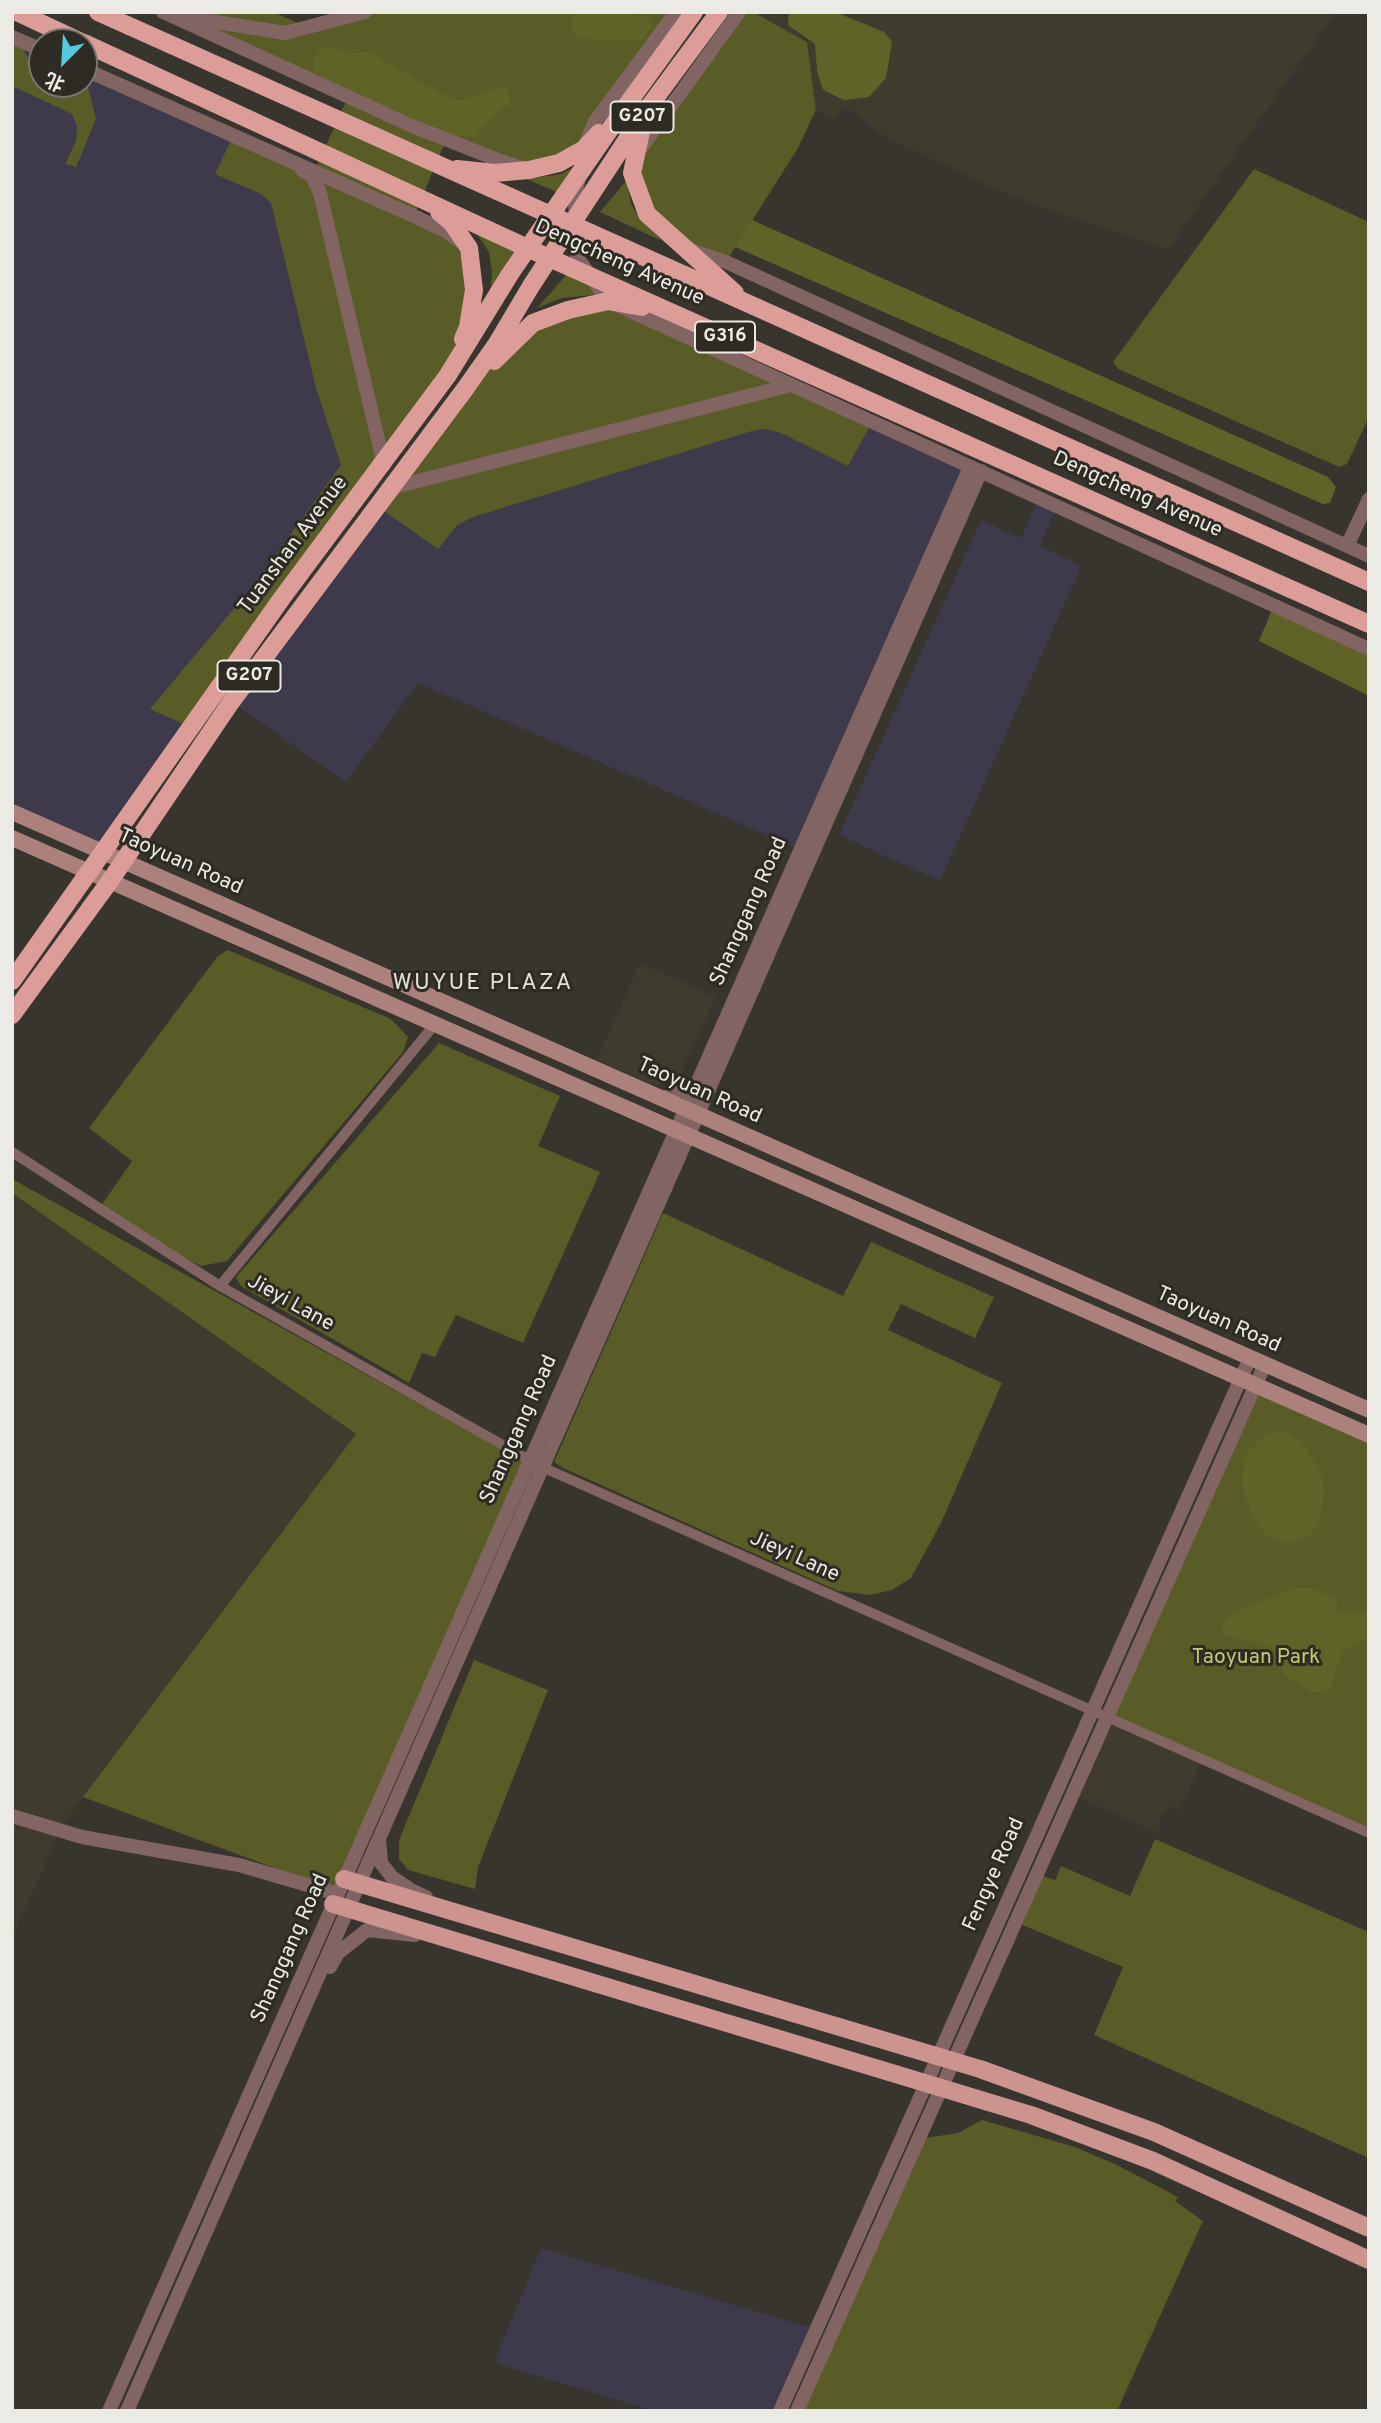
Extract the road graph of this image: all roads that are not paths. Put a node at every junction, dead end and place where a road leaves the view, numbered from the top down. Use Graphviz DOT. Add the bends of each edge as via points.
graph roads {
  1 [pos="17,12"];
  2 [pos="98,12"];
  3 [pos="365,12"];
  4 [pos="676,12"];
  5 [pos="694,12"];
  6 [pos="719,12"];
  7 [pos="739,12"];
  8 [pos="165,13"];
  9 [pos="51,28"];
  10 [pos="98,50"];
  11 [pos="98,75"];
  12 [pos="626,106"];
  13 [pos="645,112"];
  14 [pos="584,149"];
  15 [pos="635,156"];
  16 [pos="283,158"];
  17 [pos="443,168"];
  18 [pos="529,170"];
  19 [pos="425,201"];
  20 [pos="550,216"];
  21 [pos="571,226"];
  22 [pos="469,248"];
  23 [pos="528,248"];
  24 [pos="682,248"];
  25 [pos="549,258"];
  26 [pos="608,301"];
  27 [pos="751,307"];
  28 [pos="670,312"];
  29 [pos="444,380"];
  30 [pos="790,385"];
  31 [pos="466,388"];
  32 [pos="384,465"];
  33 [pos="975,469"];
  34 [pos="391,488"];
  35 [pos="1369,499"];
  36 [pos="1347,546"];
  37 [pos="1369,556"];
  38 [pos="1369,582"];
  39 [pos="1369,624"];
  40 [pos="1369,649"];
  41 [pos="12,812"];
  42 [pos="12,838"];
  43 [pos="104,852"];
  44 [pos="124,860"];
  45 [pos="89,872"];
  46 [pos="110,881"];
  47 [pos="12,981"];
  48 [pos="12,1015"];
  49 [pos="435,1024"];
  50 [pos="702,1088"];
  51 [pos="662,1099"];
  52 [pos="692,1112"];
  53 [pos="655,1121"];
  54 [pos="720,1124"];
  55 [pos="682,1133"];
  56 [pos="710,1145"];
  57 [pos="12,1152"];
  58 [pos="673,1155"];
  59 [pos="220,1286"];
  60 [pos="1257,1361"];
  61 [pos="1248,1381"];
  62 [pos="1369,1410"];
  63 [pos="1369,1434"];
  64 [pos="536,1464"];
  65 [pos="1092,1711"];
  66 [pos="1106,1717"];
  67 [pos="12,1816"];
  68 [pos="1369,1833"];
  69 [pos="379,1838"];
  70 [pos="344,1894"];
  71 [pos="479,1919"];
  72 [pos="466,1944"];
  73 [pos="296,2026"];
  74 [pos="945,2059"];
  75 [pos="932,2087"];
  76 [pos="1369,2228"];
  77 [pos="1369,2260"];
  78 [pos="109,2411"];
  79 [pos="127,2411"];
  80 [pos="780,2411"];
  81 [pos="797,2411"];
  1 -- 9 [label="highway, Dengcheng Avenue / G316"];
  2 -- 17 [label="highway, Dengcheng Avenue / G316"];
  3 -- 8 [label="street" via="285,33"];
  4 -- 14 [label="street" via="594,124"];
  5 -- 12 [label="highway, G207"];
  6 -- 13 [label="highway, G207"];
  7 -- 15 [label="street"];
  8 -- 18 [label="street" via="410,125"];
  10 -- 19 [label="highway, Dengcheng Avenue / G316"];
  11 -- 16 [label="street"];
  12 -- 14 [label="highway"];
  12 -- 20 [label="highway, Tuanshan Avenue / G207"];
  13 -- 15 [label="highway"];
  13 -- 21 [label="highway, G207"];
  14 -- 18 [label="highway" via="559,163"];
  14 -- 26 [label="street" via="575,198 577,257"];
  15 -- 24 [label="highway" via="632,173 647,214"];
  16 -- 22 [label="street" via="436,227"];
  16 -- 32 [label="street" via="312,176 320,193"];
  17 -- 18 [label="highway" via="495,173"];
  17 -- 20 [label="highway, Dengcheng Avenue / G316"];
  19 -- 22 [label="highway" via="451,222"];
  19 -- 23 [label="highway, Dengcheng Avenue / G316"];
  20 -- 21 [label="highway, Dengcheng Avenue / G316"];
  20 -- 23 [label="highway, Tuanshan Avenue / G207"];
  21 -- 25 [label="highway, Tuanshan Avenue / G207"];
  21 -- 27 [label="highway, Dengcheng Avenue / G316"];
  22 -- 29 [label="highway" via="474,290 468,327"];
  23 -- 25 [label="highway, Dengcheng Avenue / G316"];
  23 -- 29 [label="highway, Tuanshan Avenue / G207"];
  24 -- 27 [label="highway"];
  24 -- 36 [label="street" via="726,262"];
  25 -- 28 [label="highway, Dengcheng Avenue / G316"];
  25 -- 31 [label="highway, Tuanshan Avenue / G207"];
  26 -- 28 [label="highway"];
  26 -- 30 [label="street"];
  26 -- 31 [label="highway" via="533,323"];
  27 -- 38 [label="highway, Dengcheng Avenue / G316"];
  28 -- 39 [label="highway, Dengcheng Avenue / G316"];
  29 -- 32 [label="highway, Tuanshan Avenue / G207"];
  30 -- 33 [label="street"];
  30 -- 34 [label="street"];
  31 -- 34 [label="highway, Tuanshan Avenue / G207"];
  32 -- 43 [label="highway, Tuanshan Avenue / G207" via="282,598"];
  33 -- 40 [label="street"];
  33 -- 50 [label="street, Shanggang Road"];
  34 -- 44 [label="highway, Tuanshan Avenue / G207" via="230,702"];
  35 -- 36 [label="street"];
  36 -- 37 [label="street"];
  41 -- 43 [label="main road, Taoyuan Road"];
  42 -- 45 [label="main road, Taoyuan Road"];
  43 -- 44 [label="main road, Taoyuan Road"];
  43 -- 45 [label="highway, Tuanshan Avenue / G207"];
  44 -- 46 [label="highway, Tuanshan Avenue / G207"];
  44 -- 51 [label="main road, Taoyuan Road"];
  45 -- 46 [label="main road, Taoyuan Road"];
  45 -- 47 [label="highway, Tuanshan Avenue / G207"];
  46 -- 48 [label="highway, Tuanshan Avenue / G207"];
  46 -- 49 [label="main road, Taoyuan Road"];
  49 -- 53 [label="main road, Taoyuan Road"];
  49 -- 59 [label="street, Jieyi Lane"];
  50 -- 51 [label="street"];
  50 -- 52 [label="street, Shanggang Road"];
  50 -- 54 [label="street"];
  51 -- 52 [label="main road, Taoyuan Road"];
  52 -- 54 [label="main road, Taoyuan Road"];
  52 -- 55 [label="street, Shanggang Road"];
  53 -- 55 [label="main road, Taoyuan Road"];
  53 -- 58 [label="street"];
  54 -- 60 [label="main road, Taoyuan Road"];
  55 -- 56 [label="main road, Taoyuan Road"];
  55 -- 58 [label="street, Shanggang Road"];
  56 -- 58 [label="street"];
  56 -- 61 [label="main road, Taoyuan Road"];
  57 -- 59 [label="street, Jieyi Lane"];
  58 -- 64 [label="street, Shanggang Road"];
  59 -- 64 [label="street, Jieyi Lane"];
  60 -- 61 [label="street, Fengye Road"];
  60 -- 62 [label="main road, Taoyuan Road"];
  61 -- 63 [label="main road, Taoyuan Road"];
  61 -- 65 [label="street, Fengye Road"];
  61 -- 66 [label="street, Fengye Road"];
  64 -- 65 [label="street, Jieyi Lane"];
  64 -- 69 [label="street, Shanggang Road"];
  64 -- 70 [label="street, Shanggang Road"];
  65 -- 66 [label="street, Jieyi Lane"];
  65 -- 74 [label="street, Fengye Road"];
  66 -- 68 [label="street, Jieyi Lane"];
  66 -- 74 [label="street, Fengye Road"];
  67 -- 70 [label="street" via="82,1837 239,1864"];
  69 -- 70 [label="street, Shanggang Road"];
  69 -- 71 [label="street" via="381,1863 392,1877"];
  70 -- 71 [label="main road"];
  70 -- 72 [label="main road"];
  70 -- 73 [label="street, Shanggang Road"];
  70 -- 78 [label="street, Shanggang Road"];
  71 -- 74 [label="main road"];
  72 -- 73 [label="street" via="367,1930 338,1953"];
  72 -- 75 [label="main road"];
  73 -- 79 [label="street, Shanggang Road"];
  74 -- 75 [label="street, Fengye Road"];
  74 -- 76 [label="main road" via="1154,2132"];
  75 -- 77 [label="main road" via="1031,2115 1153,2161"];
  75 -- 80 [label="street, Fengye Road"];
  75 -- 81 [label="street, Fengye Road"];
}
